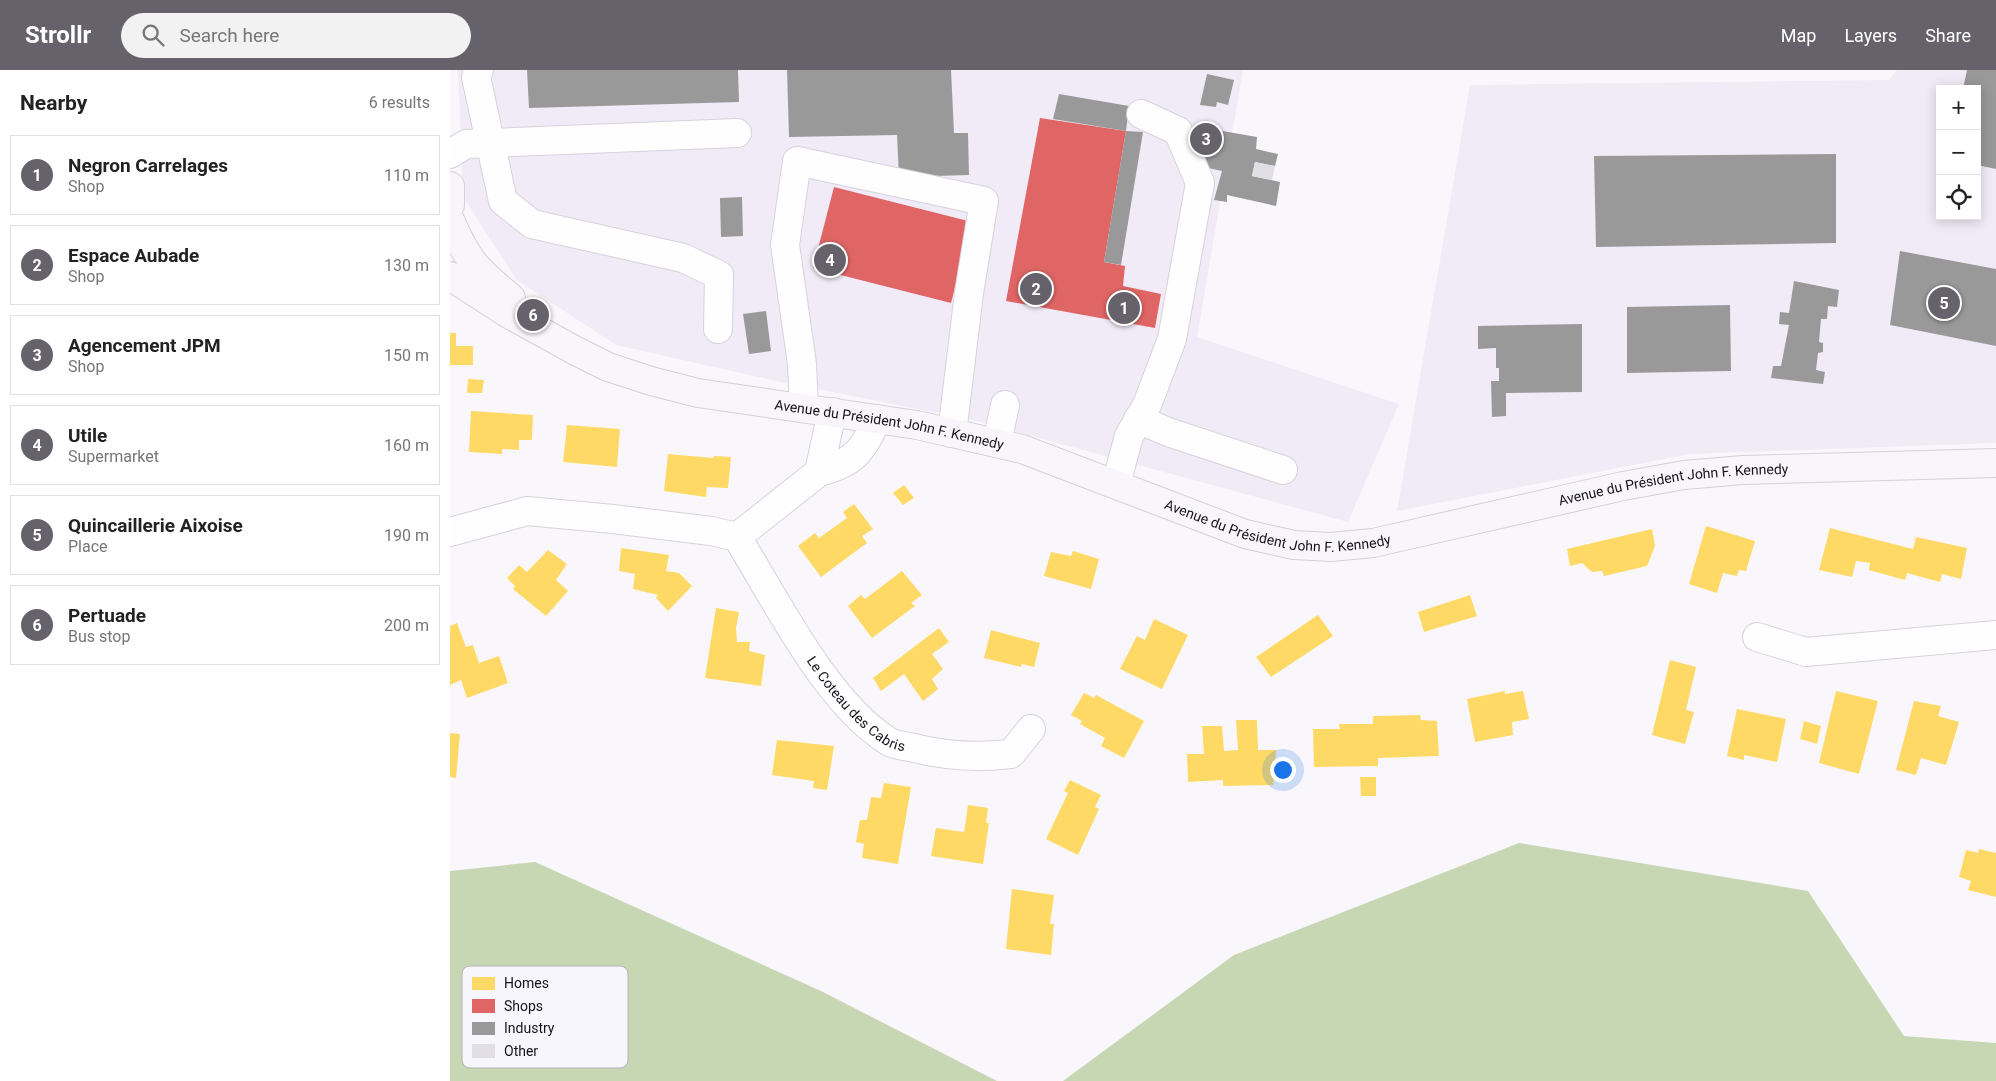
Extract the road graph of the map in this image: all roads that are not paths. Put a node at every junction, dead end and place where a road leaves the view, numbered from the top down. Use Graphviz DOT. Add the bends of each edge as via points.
graph roads {
  1 [pos="479,70"];
  2 [pos="1140,114"];
  3 [pos="737,133"];
  4 [pos="492,143"];
  5 [pos="450,154"];
  6 [pos="450,186"];
  7 [pos="450,204"];
  8 [pos="450,220"];
  9 [pos="450,276"];
  10 [pos="718,329"];
  11 [pos="576,351"];
  12 [pos="1005,405"];
  13 [pos="804,408"];
  14 [pos="832,412"];
  15 [pos="877,419"];
  16 [pos="1138,419"];
  17 [pos="952,433"];
  18 [pos="997,443"];
  19 [pos="1996,463"];
  20 [pos="1283,470"];
  21 [pos="819,472"];
  22 [pos="1116,484"];
  23 [pos="450,532"];
  24 [pos="737,537"];
  25 [pos="1996,635"];
  26 [pos="1757,636"];
  27 [pos="1031,729"];
  1 -- 4 [label="lane" via="476,77"];
  2 -- 16 [label="lane" via="1178,131 1200,183 1172,339 1147,405"];
  3 -- 4 [label="lane"];
  4 -- 5 [label="lane" via="466,144"];
  4 -- 10 [label="lane" via="503,201 532,224 683,258 719,275"];
  6 -- 7 [label="main road"];
  8 -- 11 [label="main road, Avenue du Président John F. Kennedy" via="463,251 478,271"];
  9 -- 11 [label="main road, Avenue du Président John F. Kennedy" via="507,313"];
  11 -- 13 [label="main road, Avenue du Président John F. Kennedy" via="608,367 651,381 698,392"];
  12 -- 18 [label="lane"];
  13 -- 14 [label="main road, Avenue du Président John F. Kennedy"];
  13 -- 17 [label="lane" via="802,364 785,244 797,161 984,201"];
  14 -- 15 [label="main road, Avenue du Président John F. Kennedy"];
  14 -- 21 [label="lane"];
  15 -- 17 [label="main road, Avenue du Président John F. Kennedy"];
  15 -- 21 [label="lane" via="866,446 841,466"];
  16 -- 20 [label="lane"];
  16 -- 22 [label="lane" via="1129,436"];
  17 -- 18 [label="main road, Avenue du Président John F. Kennedy"];
  18 -- 22 [label="main road, Avenue du Président John F. Kennedy"];
  19 -- 22 [label="main road, Avenue du Président John F. Kennedy" via="1743,470 1684,475 1373,543 1331,547 1294,545 1245,534"];
  21 -- 24 [label="lane"];
  23 -- 24 [label="lane" via="527,511 613,519"];
  24 -- 27 [label="lane, Le Coteau des Cabris" via="816,666 858,717 889,742 939,755 987,757 1011,754"];
  25 -- 26 [label="lane" via="1806,652"];
}
